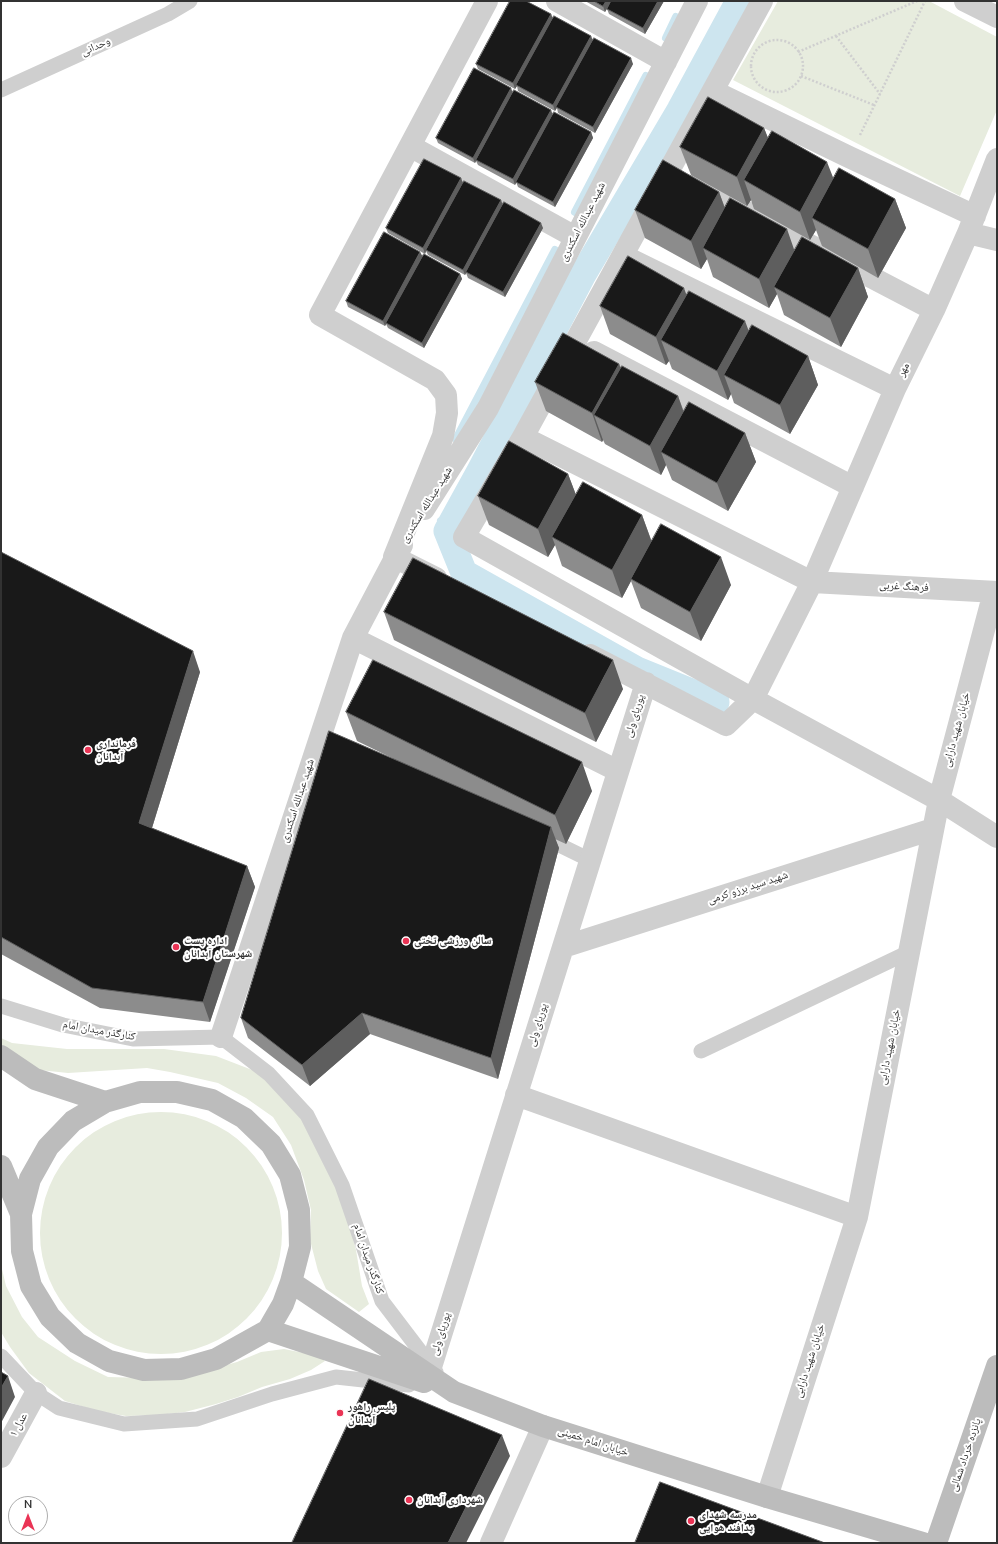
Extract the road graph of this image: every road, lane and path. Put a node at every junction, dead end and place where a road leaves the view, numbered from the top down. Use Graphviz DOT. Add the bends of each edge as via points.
graph roads {
  1 [pos="190,1"];
  2 [pos="487,1"];
  3 [pos="557,1"];
  4 [pos="697,1"];
  5 [pos="762,1"];
  6 [pos="917,1"];
  7 [pos="925,1"];
  8 [pos="965,1"];
  9 [pos="997,17"];
  10 [pos="836,36"];
  11 [pos="798,52"];
  12 [pos="666,62"];
  13 [pos="801,76"];
  14 [pos="1,90"];
  15 [pos="713,91"];
  16 [pos="880,94"];
  17 [pos="874,105"];
  18 [pos="410,146"];
  19 [pos="849,157"];
  20 [pos="997,159"];
  21 [pos="669,171"];
  22 [pos="971,224"];
  23 [pos="575,237"];
  24 [pos="997,240"];
  25 [pos="623,255"];
  26 [pos="934,310"];
  27 [pos="575,342"];
  28 [pos="895,389"];
  29 [pos="523,437"];
  30 [pos="853,487"];
  31 [pos="394,557"];
  32 [pos="812,582"];
  33 [pos="450,585"];
  34 [pos="995,592"];
  35 [pos="353,638"];
  36 [pos="569,645"];
  37 [pos="646,683"];
  38 [pos="753,699"];
  39 [pos="618,771"];
  40 [pos="939,800"];
  41 [pos="527,829"];
  42 [pos="933,829"];
  43 [pos="997,837"];
  44 [pos="590,860"];
  45 [pos="563,947"];
  46 [pos="909,952"];
  47 [pos="1,1006"];
  48 [pos="221,1036"];
  49 [pos="701,1051"];
  50 [pos="1,1056"];
  51 [pos="516,1095"];
  52 [pos="105,1102"];
  53 [pos="1,1166"];
  54 [pos="21,1214"];
  55 [pos="857,1217"];
  56 [pos="291,1282"];
  57 [pos="268,1330"];
  58 [pos="1,1356"];
  59 [pos="997,1366"];
  60 [pos="431,1367"];
  61 [pos="454,1392"];
  62 [pos="36,1393"];
  63 [pos="543,1426"];
  64 [pos="1,1457"];
  65 [pos="767,1497"];
  66 [pos="491,1543"];
  67 [pos="923,1543"];
  68 [pos="936,1543"];
  1 -- 14 [label="lane, وحدانی" via="168,14"];
  2 -- 18 [label="street"];
  3 -- 12 [label="street"];
  4 -- 12 [label="street, شهید عبدالله اسکندری"];
  5 -- 15 [label="street"];
  6 -- 10 [label="path"];
  7 -- 16 [label="path"];
  8 -- 9 [label="street"];
  10 -- 11 [label="path"];
  10 -- 16 [label="path"];
  11 -- 13 [label="path" via="802,59"];
  11 -- 13 [label="path" via="785,42 767,42 754,53 751,70 759,86 774,92 790,88"];
  12 -- 23 [label="street, شهید عبدالله اسکندری"];
  13 -- 17 [label="path"];
  15 -- 19 [label="street"];
  15 -- 21 [label="street"];
  16 -- 17 [label="path"];
  17 -- 19 [label="path"];
  18 -- 23 [label="street"];
  18 -- 31 [label="street" via="320,315 435,380 446,395 447,413 443,436"];
  19 -- 22 [label="street"];
  20 -- 22 [label="street, مهر"];
  21 -- 25 [label="street"];
  21 -- 26 [label="street"];
  22 -- 24 [label="street"];
  22 -- 26 [label="street, مهر"];
  23 -- 31 [label="street, شهید عبدالله اسکندری" via="488,408"];
  25 -- 27 [label="street"];
  25 -- 28 [label="street"];
  26 -- 28 [label="street, مهر"];
  27 -- 29 [label="street"];
  27 -- 30 [label="street"];
  28 -- 30 [label="street, مهر"];
  29 -- 32 [label="street"];
  29 -- 38 [label="street" via="464,537"];
  30 -- 32 [label="street, مهر"];
  31 -- 33 [label="street"];
  31 -- 35 [label="street, شهید عبدالله اسکندری"];
  32 -- 34 [label="street, فرهنگ غربی"];
  32 -- 38 [label="street, مهر"];
  34 -- 40 [label="street, خیابان شهید دارابی"];
  35 -- 39 [label="street"];
  35 -- 48 [label="street, شهید عبدالله اسکندری" via="328,735"];
  36 -- 37 [label="street"];
  37 -- 38 [label="street" via="726,724"];
  37 -- 39 [label="street, پوریای ولی"];
  38 -- 40 [label="street"];
  39 -- 44 [label="street, پوریای ولی"];
  40 -- 42 [label="street, خیابان شهید دارابی"];
  40 -- 43 [label="street"];
  41 -- 44 [label="lane"];
  42 -- 45 [label="street, شهید سید برزو کرمی"];
  42 -- 46 [label="street, خیابان شهید دارابی"];
  44 -- 45 [label="street, پوریای ولی"];
  45 -- 51 [label="street, پوریای ولی"];
  46 -- 49 [label="lane"];
  46 -- 55 [label="street, خیابان شهید دارابی"];
  47 -- 48 [label="lane, کنارگذر میدان امام" via="63,1025 133,1039"];
  48 -- 60 [label="lane, کنارگذر میدان امام" via="269,1074 307,1114 342,1185 382,1300"];
  50 -- 52 [label="main road" via="35,1079"];
  51 -- 55 [label="street"];
  51 -- 60 [label="street, پوریای ولی"];
  52 -- 54 [label="main road" via="73,1121 48,1147 30,1179"];
  52 -- 56 [label="main road" via="140,1092 177,1092 212,1100 244,1118 266,1139 290,1175 299,1210 300,1246"];
  53 -- 54 [label="main road"];
  54 -- 57 [label="main road" via="22,1251 31,1286 46,1311 76,1342 109,1360 144,1370 181,1369 216,1359"];
  55 -- 65 [label="street, خیابان شهید دارابی"];
  56 -- 57 [label="main road" via="284,1304"];
  56 -- 61 [label="main road, خیابان امام خمینی"];
  57 -- 61 [label="main road"];
  58 -- 62 [label="lane"];
  59 -- 68 [label="main road, پانزده خرداد شمالی"];
  60 -- 61 [label="lane, کنارگذر میدان امام"];
  61 -- 62 [label="lane" via="336,1377 272,1394 197,1419 124,1424 59,1408"];
  61 -- 63 [label="main road, خیابان امام خمینی"];
  62 -- 64 [label="street, عدل ۱"];
  63 -- 65 [label="main road, خیابان امام خمینی"];
  63 -- 66 [label="street"];
  65 -- 67 [label="main road, خیابان امام خمینی"];
}
